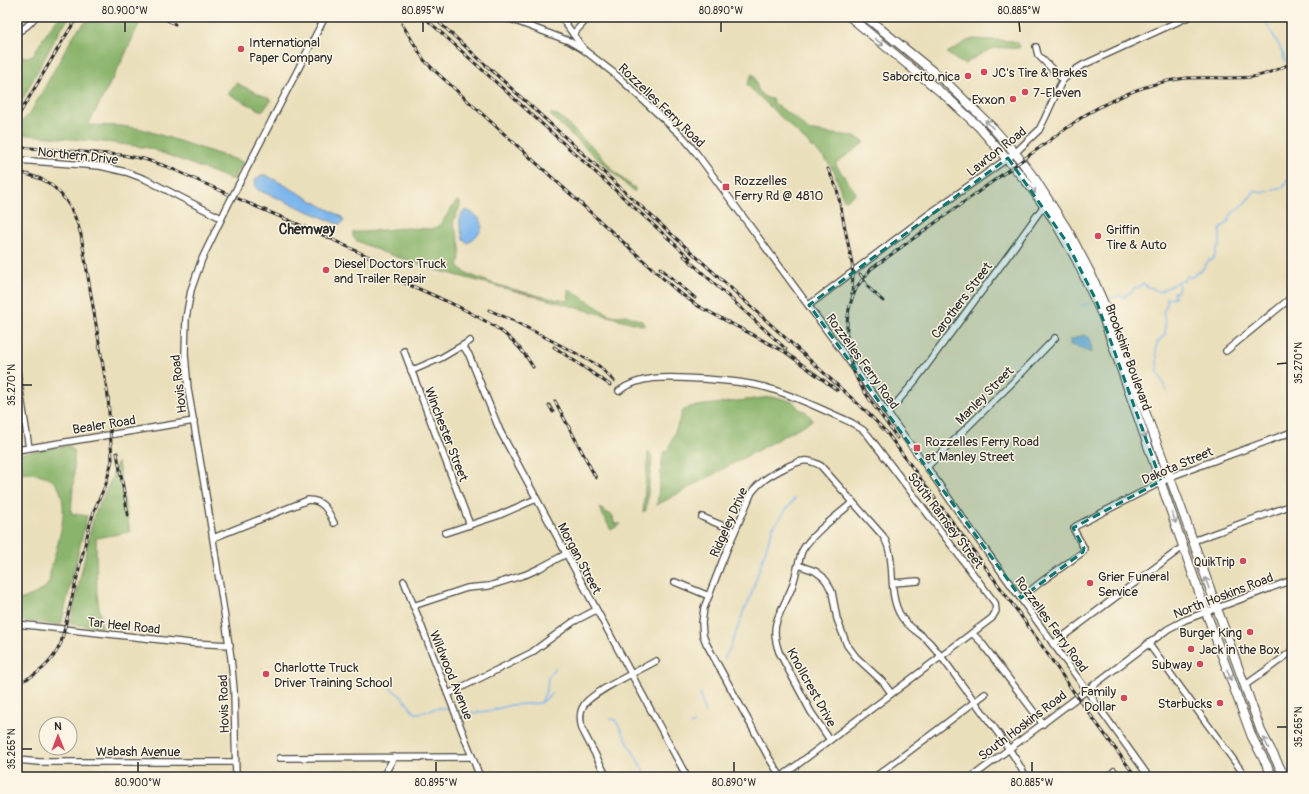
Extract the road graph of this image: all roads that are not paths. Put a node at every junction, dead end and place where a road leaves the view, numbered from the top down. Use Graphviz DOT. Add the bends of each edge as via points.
graph roads {
  1 [pos="35,17"];
  2 [pos="325,17"];
  3 [pos="505,17"];
  4 [pos="561,17"];
  5 [pos="589,17"];
  6 [pos="850,17"];
  7 [pos="866,17"];
  8 [pos="1188,17"];
  9 [pos="17,32"];
  10 [pos="573,34"];
  11 [pos="1036,47"];
  12 [pos="584,50"];
  13 [pos="1063,80"];
  14 [pos="1015,153"];
  15 [pos="1008,158"];
  16 [pos="17,160"];
  17 [pos="1046,202"];
  18 [pos="221,218"];
  19 [pos="1292,297"];
  20 [pos="808,305"];
  21 [pos="1055,338"];
  22 [pos="470,342"];
  23 [pos="463,346"];
  24 [pos="404,351"];
  25 [pos="1226,351"];
  26 [pos="17,371"];
  27 [pos="411,371"];
  28 [pos="620,390"];
  29 [pos="888,413"];
  30 [pos="194,421"];
  31 [pos="1292,432"];
  32 [pos="29,448"];
  33 [pos="17,450"];
  34 [pos="928,467"];
  35 [pos="1170,477"];
  36 [pos="1161,481"];
  37 [pos="536,499"];
  38 [pos="853,502"];
  39 [pos="1292,505"];
  40 [pos="702,517"];
  41 [pos="334,523"];
  42 [pos="470,525"];
  43 [pos="735,531"];
  44 [pos="445,533"];
  45 [pos="213,538"];
  46 [pos="1193,541"];
  47 [pos="1184,546"];
  48 [pos="566,554"];
  49 [pos="798,565"];
  50 [pos="404,580"];
  51 [pos="1292,580"];
  52 [pos="918,581"];
  53 [pos="675,582"];
  54 [pos="893,583"];
  55 [pos="709,596"];
  56 [pos="1021,598"];
  57 [pos="413,606"];
  58 [pos="1217,608"];
  59 [pos="596,610"];
  60 [pos="1206,612"];
  61 [pos="17,624"];
  62 [pos="972,633"];
  63 [pos="1053,644"];
  64 [pos="1148,644"];
  65 [pos="230,645"];
  66 [pos="1292,651"];
  67 [pos="941,656"];
  68 [pos="656,661"];
  69 [pos="631,675"];
  70 [pos="1244,686"];
  71 [pos="1086,690"];
  72 [pos="891,693"];
  73 [pos="448,694"];
  74 [pos="985,694"];
  75 [pos="975,702"];
  76 [pos="1043,724"];
  77 [pos="830,740"];
  78 [pos="1010,748"];
  79 [pos="394,757"];
  80 [pos="472,757"];
  81 [pos="280,758"];
  82 [pos="17,760"];
  83 [pos="235,762"];
  84 [pos="1266,765"];
  85 [pos="1114,771"];
  86 [pos="236,777"];
  87 [pos="383,777"];
  88 [pos="480,777"];
  89 [pos="607,777"];
  90 [pos="686,777"];
  91 [pos="781,777"];
  92 [pos="875,777"];
  93 [pos="972,777"];
  94 [pos="1026,777"];
  95 [pos="1119,777"];
  96 [pos="1149,777"];
  97 [pos="1246,777"];
  98 [pos="1273,777"];
  99 [pos="1276,777"];
  100 [pos="1285,777"];
  1 -- 9 [label="street" via="23,30"];
  2 -- 18 [label="street, Hovis Road, bridge"];
  3 -- 12 [label="street, Rozzelles Ferry Road" via="569,41"];
  4 -- 10 [label="street"];
  5 -- 10 [label="street"];
  6 -- 15 [label="highway, Brookshire Boulevard, one-way" via="960,109"];
  14 -- 7 [label="highway, Brookshire Boulevard, one-way" via="964,98"];
  8 -- 13 [label="street, Lawton Road" via="1083,65"];
  10 -- 12 [label="street"];
  11 -- 13 [label="street" via="1038,55"];
  12 -- 20 [label="street, Rozzelles Ferry Road" via="615,74 684,138"];
  13 -- 14 [label="street, Lawton Road" via="1039,130"];
  14 -- 15 [label="street, Lawton Road"];
  14 -- 17 [label="highway, Brookshire Boulevard"];
  15 -- 17 [label="highway, Brookshire Boulevard, one-way"];
  15 -- 20 [label="street, Lawton Road"];
  16 -- 18 [label="street, Northern Drive" via="100,166 126,172"];
  17 -- 29 [label="street, Carothers Street" via="915,381"];
  17 -- 35 [label="highway, Brookshire Boulevard" via="1060,217 1102,298"];
  17 -- 36 [label="highway, Brookshire Boulevard, one-way" via="1103,317"];
  18 -- 30 [label="street, Hovis Road" via="196,274 186,318 186,371"];
  19 -- 25 [label="street"];
  20 -- 29 [label="street, Rozzelles Ferry Road"];
  21 -- 34 [label="street, Manley Street"];
  22 -- 23 [label="street"];
  23 -- 27 [label="street"];
  23 -- 37 [label="street, Morgan Street" via="500,432"];
  24 -- 27 [label="street, Winchester Street"];
  26 -- 32 [label="street"];
  27 -- 42 [label="street, Winchester Street"];
  28 -- 62 [label="street, South Ramsey Street" via="643,380 667,378 745,382 779,392 857,426 868,435 995,603 994,616"];
  29 -- 34 [label="street, Rozzelles Ferry Road"];
  30 -- 32 [label="street, Bealer Road"];
  30 -- 45 [label="street, Hovis Road"];
  31 -- 35 [label="street, Dakota Street"];
  32 -- 33 [label="street, Bealer Road"];
  34 -- 56 [label="street, Rozzelles Ferry Road"];
  35 -- 36 [label="street, Dakota Street"];
  35 -- 46 [label="highway, Brookshire Boulevard"];
  36 -- 47 [label="highway, Brookshire Boulevard, one-way"];
  36 -- 56 [label="street, Dakota Street" via="1074,528 1084,548 1083,552"];
  37 -- 42 [label="street"];
  37 -- 48 [label="street, Morgan Street"];
  38 -- 43 [label="street, Ridgeley Drive" via="821,466 811,461 801,461 757,486 750,495"];
  38 -- 49 [label="street, Knollcrest Drive" via="807,543"];
  38 -- 54 [label="street, Ridgeley Drive" via="886,542"];
  39 -- 46 [label="street"];
  40 -- 43 [label="street"];
  41 -- 45 [label="street" via="324,505 318,501 308,500"];
  42 -- 44 [label="street"];
  43 -- 55 [label="street, Ridgeley Drive"];
  45 -- 65 [label="street, Hovis Road"];
  58 -- 46 [label="highway, Brookshire Boulevard, one-way"];
  47 -- 60 [label="highway, Brookshire Boulevard"];
  47 -- 63 [label="street"];
  48 -- 57 [label="street" via="527,574 489,586 467,588"];
  48 -- 59 [label="street, Morgan Street"];
  49 -- 72 [label="street" via="815,571 827,582 847,645"];
  49 -- 77 [label="street, Knollcrest Drive" via="791,589 777,617 775,637 779,652 811,712"];
  50 -- 57 [label="street, Wildwood Avenue"];
  51 -- 58 [label="street, North Hoskins Road"];
  52 -- 54 [label="street"];
  53 -- 55 [label="street"];
  54 -- 67 [label="street, Ridgeley Drive" via="900,614"];
  55 -- 91 [label="street, Ridgeley Drive" via="702,620 702,632 706,643"];
  56 -- 63 [label="street, Rozzelles Ferry Road"];
  57 -- 73 [label="street, Wildwood Avenue"];
  58 -- 60 [label="street, North Hoskins Road"];
  58 -- 70 [label="highway, Brookshire Boulevard"];
  59 -- 69 [label="street, Morgan Street"];
  59 -- 73 [label="street" via="573,622 531,653"];
  60 -- 64 [label="street, North Hoskins Road" via="1173,626"];
  60 -- 84 [label="highway, Brookshire Boulevard, one-way" via="1252,737"];
  61 -- 65 [label="street, Tar Heel Road"];
  62 -- 67 [label="street, South Ramsey Street"];
  62 -- 76 [label="street"];
  63 -- 71 [label="street, Rozzelles Ferry Road"];
  64 -- 71 [label="street, North Hoskins Road"];
  64 -- 97 [label="street"];
  65 -- 83 [label="street, Hovis Road" via="234,690"];
  66 -- 70 [label="street"];
  67 -- 72 [label="street, South Ramsey Street"];
  67 -- 75 [label="street, Ridgeley Drive"];
  68 -- 69 [label="street"];
  69 -- 89 [label="street" via="591,697 580,715 583,732"];
  69 -- 90 [label="street, Morgan Street"];
  100 -- 70 [label="highway, Brookshire Boulevard, one-way" via="1261,731"];
  71 -- 76 [label="street, South Hoskins Road"];
  71 -- 96 [label="street, Rozzelles Ferry Road"];
  72 -- 77 [label="street, South Ramsey Street"];
  73 -- 80 [label="street, Wildwood Avenue"];
  74 -- 75 [label="street"];
  75 -- 78 [label="street, Ridgeley Drive"];
  75 -- 92 [label="street"];
  76 -- 78 [label="street, South Hoskins Road"];
  77 -- 91 [label="street, South Ramsey Street"];
  78 -- 93 [label="street, South Hoskins Road"];
  78 -- 94 [label="street, Ridgeley Drive"];
  79 -- 80 [label="street"];
  79 -- 81 [label="street"];
  79 -- 87 [label="street"];
  80 -- 88 [label="street, Wildwood Avenue"];
  82 -- 83 [label="street, Wabash Avenue"];
  83 -- 86 [label="street, Hovis Road"];
  84 -- 98 [label="highway, Brookshire Boulevard"];
  84 -- 99 [label="highway"];
  85 -- 95 [label="street"];
}
